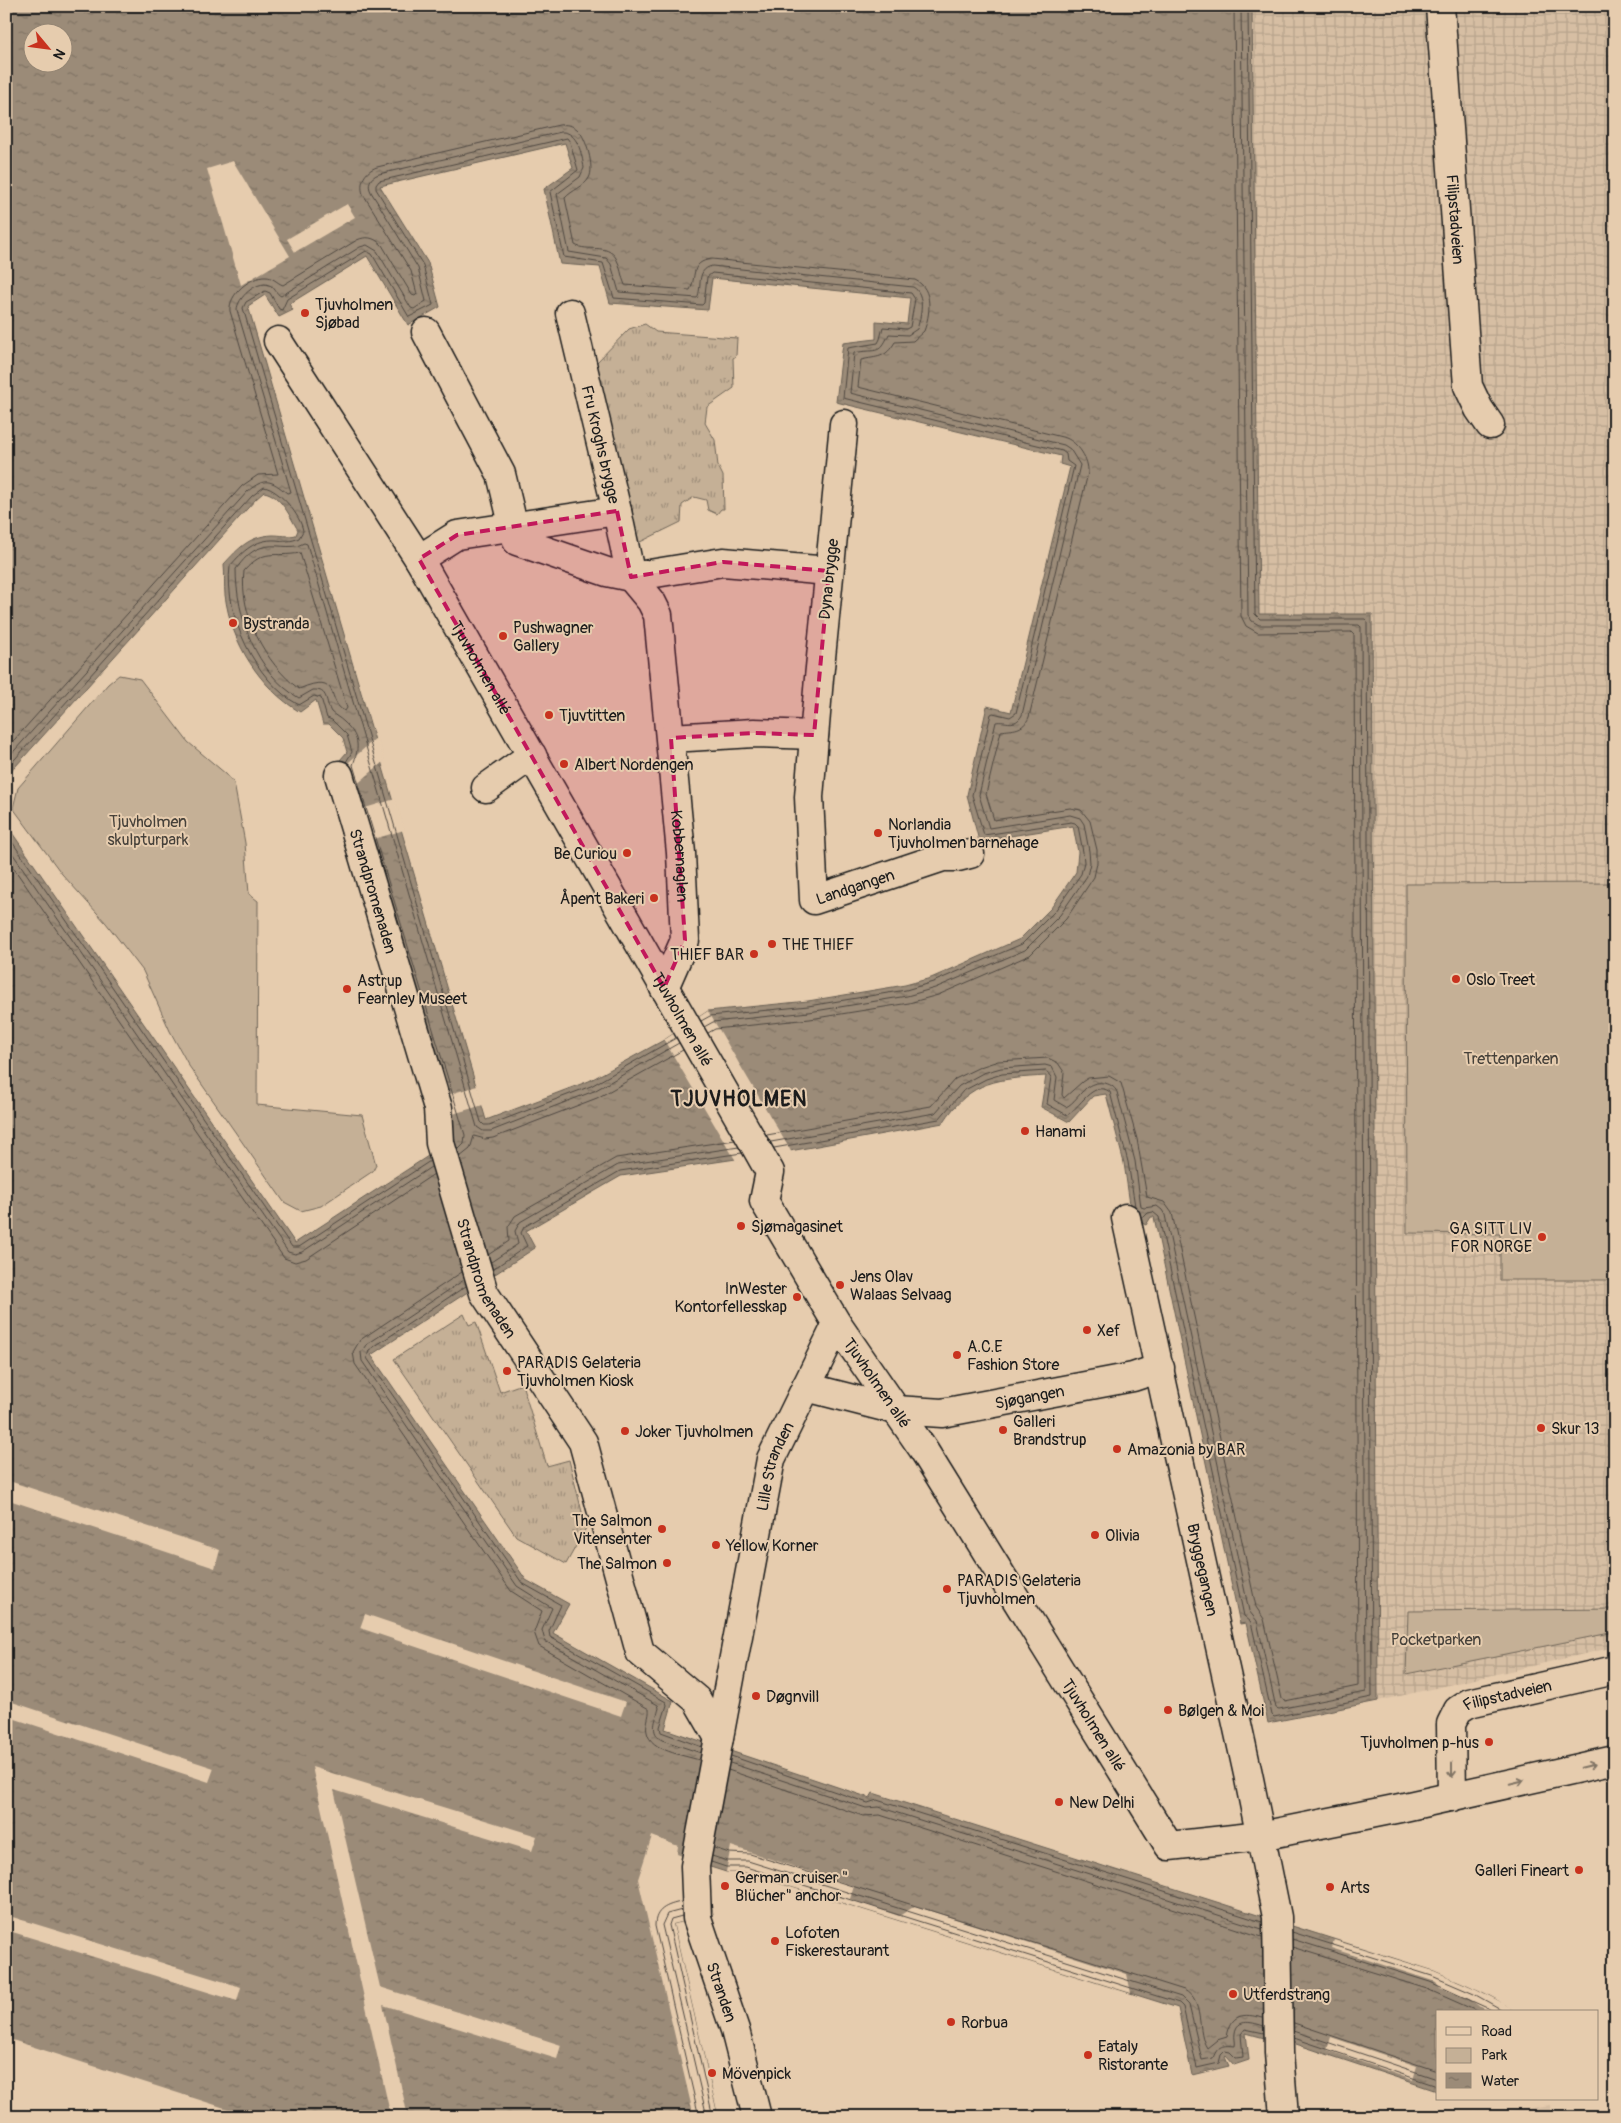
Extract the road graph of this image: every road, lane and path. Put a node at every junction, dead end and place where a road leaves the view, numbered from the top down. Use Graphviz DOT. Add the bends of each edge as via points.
graph roads {
  1 [pos="1440,6"];
  2 [pos="570,313"];
  3 [pos="426,332"];
  4 [pos="278,341"];
  5 [pos="844,424"];
  6 [pos="1490,425"];
  7 [pos="617,511"];
  8 [pos="513,526"];
  9 [pos="419,559"];
  10 [pos="829,571"];
  11 [pos="631,577"];
  12 [pos="670,730"];
  13 [pos="814,735"];
  14 [pos="532,755"];
  15 [pos="339,775"];
  16 [pos="486,788"];
  17 [pos="970,854"];
  18 [pos="664,988"];
  19 [pos="1126,1218"];
  20 [pos="837,1324"];
  21 [pos="1160,1368"];
  22 [pos="806,1387"];
  23 [pos="896,1410"];
  24 [pos="1615,1670"];
  25 [pos="719,1738"];
  26 [pos="1615,1760"];
  27 [pos="1452,1796"];
  28 [pos="1261,1836"];
  29 [pos="695,1866"];
  30 [pos="757,2117"];
  31 [pos="1284,2117"];
  1 -- 6 [label="street, Filipstadveien" via="1468,386"];
  2 -- 7 [label="street, Fru Kroghs brygge"];
  3 -- 8 [label="street" via="501,474"];
  4 -- 9 [label="street, Tjuvholmen allé"];
  5 -- 10 [label="street, Dyna brygge"];
  7 -- 8 [label="street"];
  7 -- 11 [label="street, Fru Kroghs brygge"];
  8 -- 9 [label="street" via="457,535"];
  8 -- 11 [label="street" via="516,541"];
  9 -- 14 [label="street, Tjuvholmen allé"];
  10 -- 11 [label="street" via="723,562"];
  10 -- 13 [label="street, Dyna brygge"];
  11 -- 12 [label="street, Fru Kroghs brygge" via="658,615"];
  12 -- 13 [label="street"];
  12 -- 18 [label="street, Kobbernaglen" via="685,940"];
  13 -- 17 [label="street, Landgangen" via="809,797 814,900 943,857"];
  14 -- 16 [label="street"];
  14 -- 18 [label="street, Tjuvholmen allé"];
  15 -- 25 [label="street, Strandpromenaden" via="438,1108 440,1143 484,1293 582,1442 640,1652 697,1700"];
  18 -- 20 [label="street, Tjuvholmen allé" via="770,1172 764,1201"];
  19 -- 21 [label="street, Bryggegangen"];
  20 -- 22 [label="street, Lille Stranden"];
  20 -- 23 [label="street, Tjuvholmen allé"];
  21 -- 23 [label="street, Sjøgangen" via="1134,1377 942,1413"];
  21 -- 28 [label="street, Bryggegangen"];
  22 -- 23 [label="street, Sjøgangen"];
  22 -- 25 [label="street, Lille Stranden" via="771,1459"];
  23 -- 28 [label="street, Tjuvholmen allé" via="1169,1846"];
  24 -- 27 [label="street, Filipstadveien, one-way" via="1470,1703 1458,1710 1451,1724"];
  25 -- 29 [label="street, Lille Stranden"];
  27 -- 26 [label="street, one-way"];
  27 -- 28 [label="street"];
  28 -- 31 [label="street, Bryggegangen" via="1277,1922 1278,2038"];
  29 -- 30 [label="street, Stranden" via="697,1918 735,2030"];
}
